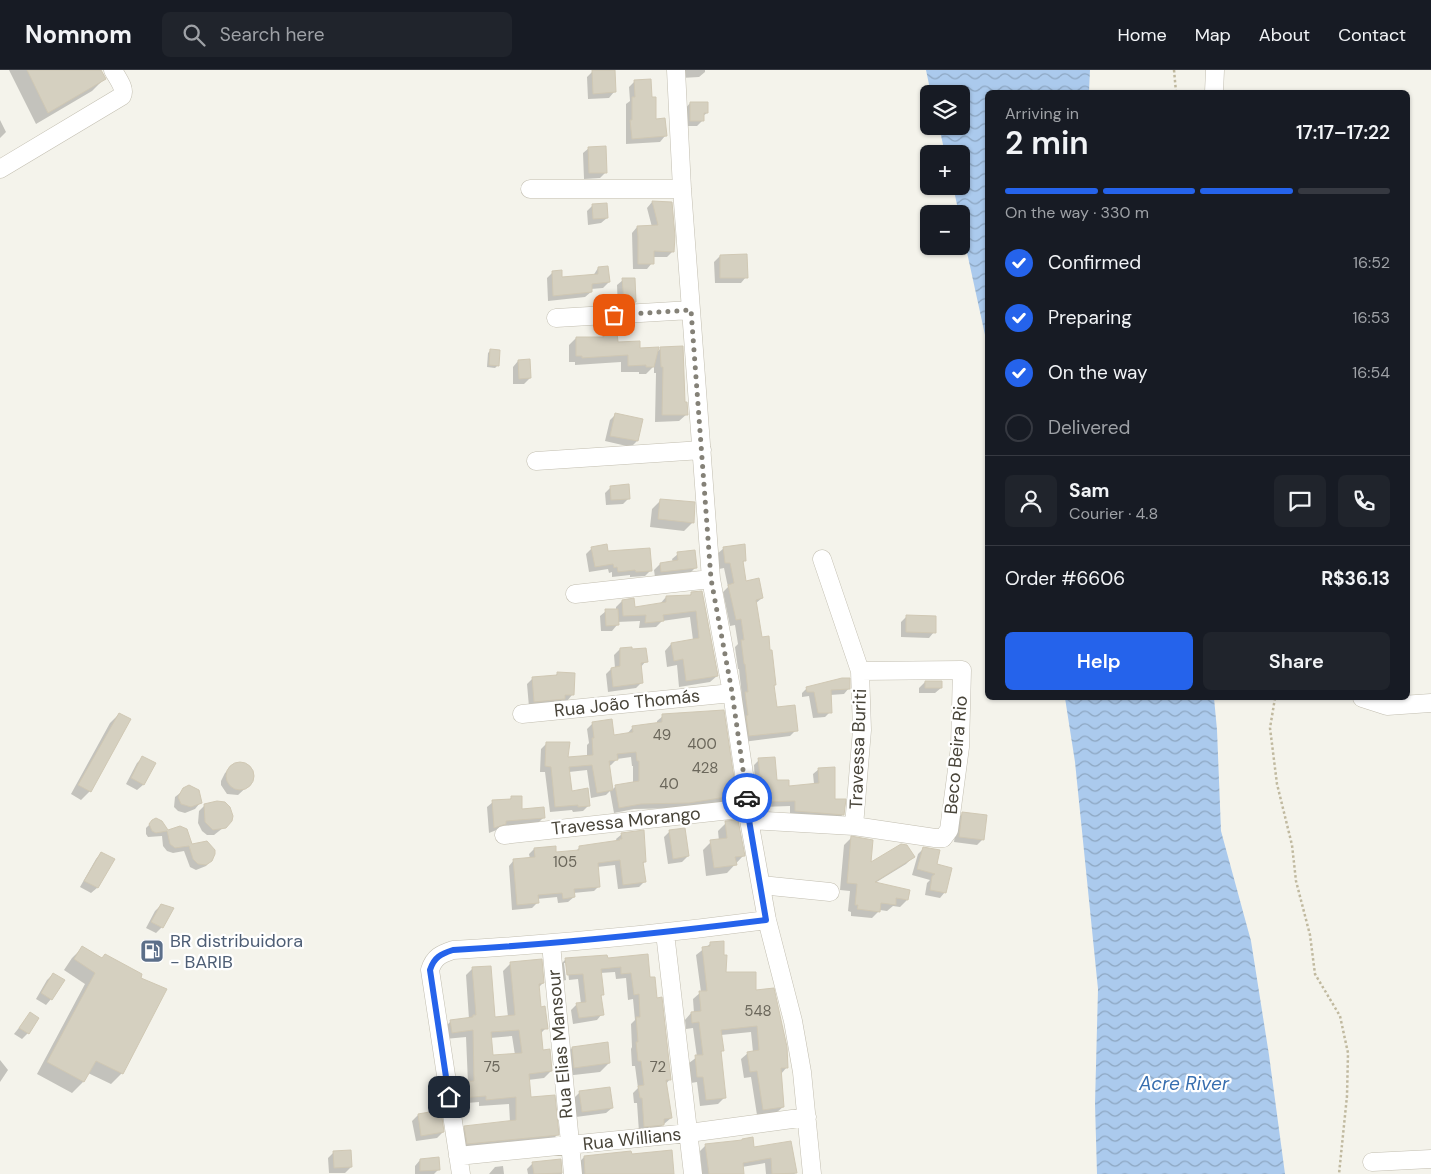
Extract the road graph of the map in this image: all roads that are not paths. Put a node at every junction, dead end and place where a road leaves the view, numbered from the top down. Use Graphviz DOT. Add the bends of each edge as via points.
graph roads {
  1 [pos="113,70"];
  2 [pos="676,70"];
  3 [pos="1215,70"];
  4 [pos="1214,90"];
  5 [pos="0,169"];
  6 [pos="530,189"];
  7 [pos="682,189"];
  8 [pos="691,310"];
  9 [pos="556,318"];
  10 [pos="702,450"];
  11 [pos="536,461"];
  12 [pos="822,559"];
  13 [pos="711,579"];
  14 [pos="575,594"];
  15 [pos="962,670"];
  16 [pos="860,671"];
  17 [pos="732,692"];
  18 [pos="1368,700"];
  19 [pos="1431,703"];
  20 [pos="522,714"];
  21 [pos="749,814"];
  22 [pos="854,826"];
  23 [pos="504,835"];
  24 [pos="943,838"];
  25 [pos="761,885"];
  26 [pos="830,892"];
  27 [pos="766,920"];
  28 [pos="665,933"];
  29 [pos="551,944"];
  30 [pos="807,1117"];
  31 [pos="689,1133"];
  32 [pos="570,1145"];
  33 [pos="458,1156"];
  34 [pos="1431,1159"];
  35 [pos="1372,1162"];
  36 [pos="461,1174"];
  37 [pos="573,1174"];
  38 [pos="693,1174"];
  39 [pos="812,1174"];
  1 -- 5 [label="street" via="123,89 122,96"];
  2 -- 7 [label="street"];
  3 -- 4 [label="street"];
  6 -- 7 [label="street"];
  7 -- 8 [label="street"];
  8 -- 9 [label="street"];
  8 -- 10 [label="street"];
  10 -- 11 [label="street"];
  10 -- 13 [label="street"];
  12 -- 16 [label="street, Travessa Buriti"];
  13 -- 14 [label="street"];
  13 -- 17 [label="street"];
  15 -- 16 [label="street, Travessa Buriti"];
  15 -- 24 [label="street, Beco Beira Rio" via="960,747 950,830"];
  16 -- 22 [label="street, Travessa Buriti" via="862,730"];
  17 -- 20 [label="street, Rua João Thomás"];
  17 -- 21 [label="street"];
  18 -- 19 [label="street" via="1387,706"];
  21 -- 22 [label="street, Travessa Morango"];
  21 -- 23 [label="street, Travessa Morango"];
  21 -- 25 [label="street"];
  22 -- 24 [label="street, Travessa Morango"];
  25 -- 26 [label="street"];
  25 -- 27 [label="street"];
  27 -- 28 [label="street"];
  27 -- 30 [label="street" via="793,1021"];
  28 -- 29 [label="street"];
  28 -- 31 [label="street"];
  29 -- 32 [label="street, Rua Elias Mansour"];
  29 -- 33 [label="street" via="453,950 439,955 432,962 430,970"];
  30 -- 31 [label="street, Rua Willians"];
  30 -- 39 [label="street"];
  31 -- 32 [label="street, Rua Willians"];
  31 -- 38 [label="street"];
  32 -- 33 [label="street, Rua Willians"];
  32 -- 37 [label="street, Rua Elias Mansour"];
  33 -- 36 [label="street"];
  34 -- 35 [label="street"];
}
